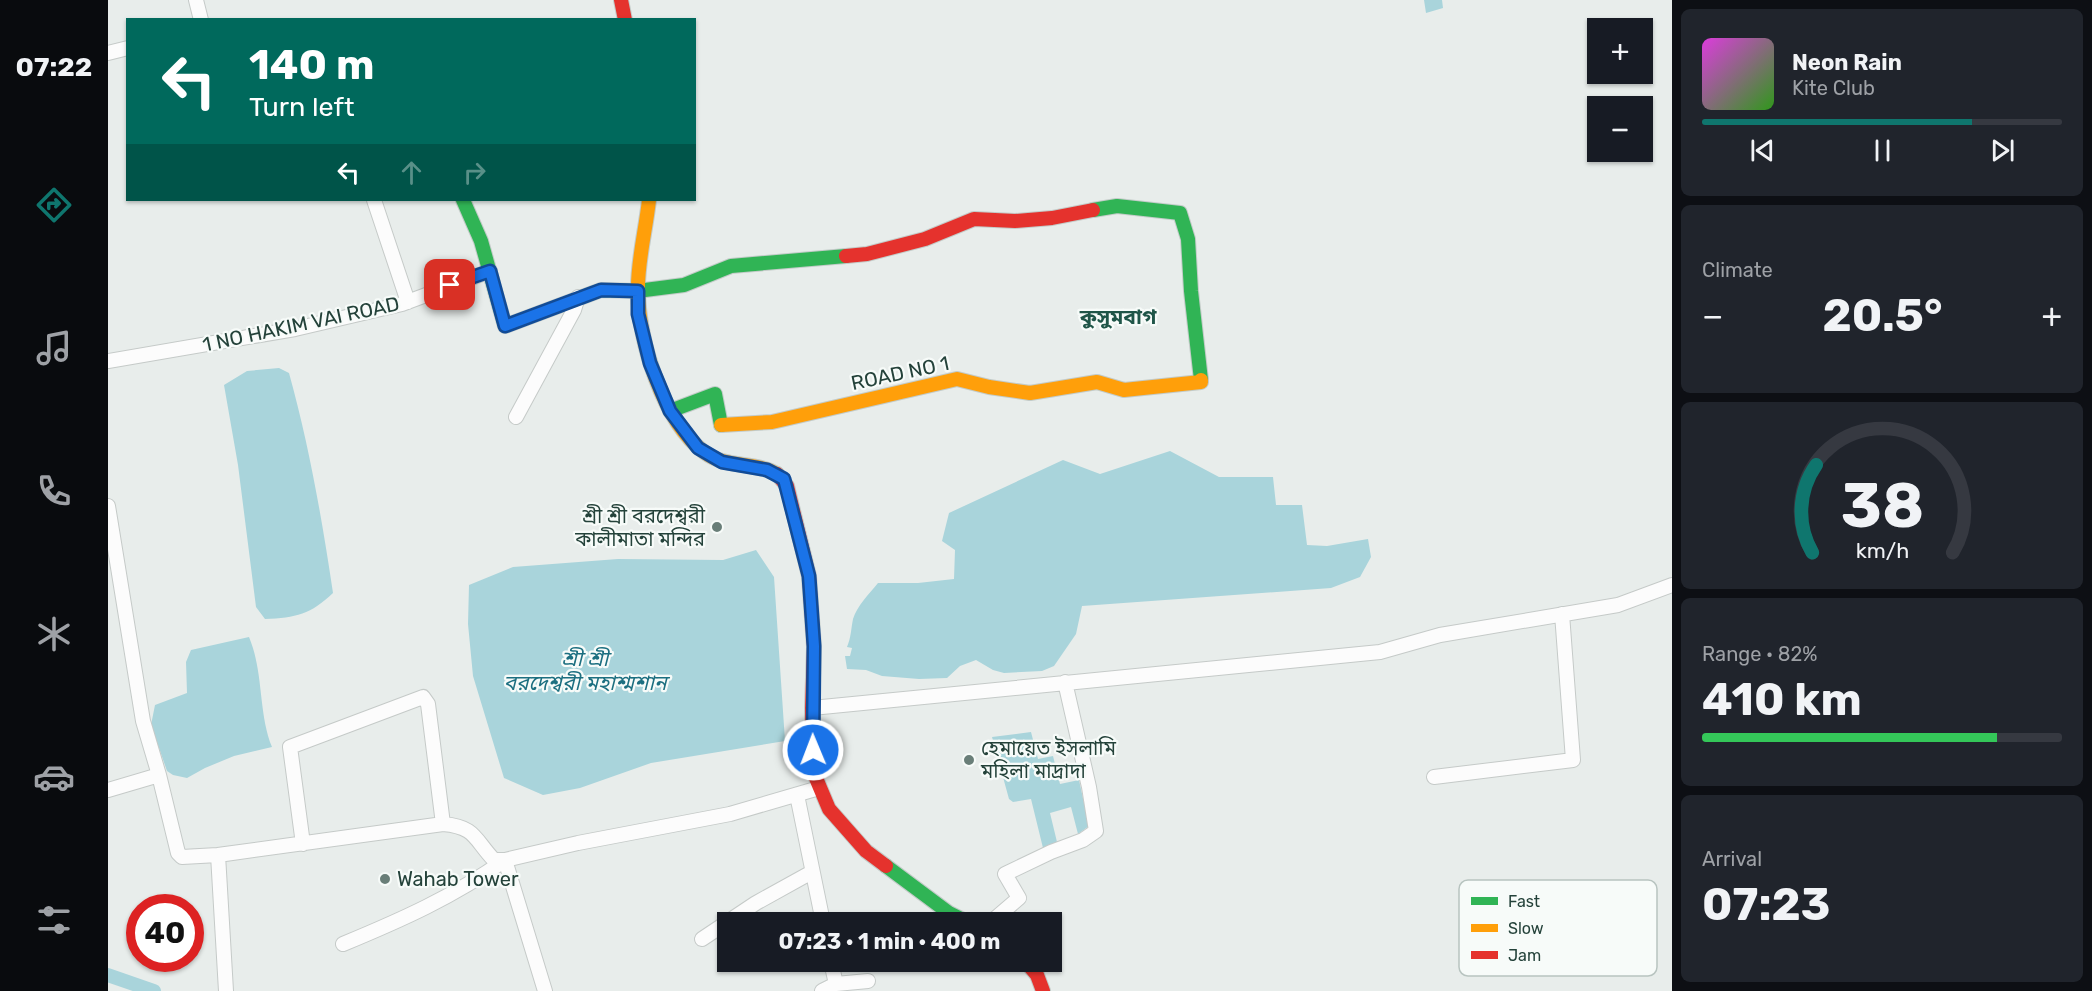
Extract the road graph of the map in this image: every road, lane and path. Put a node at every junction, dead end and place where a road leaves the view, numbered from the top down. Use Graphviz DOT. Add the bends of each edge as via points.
graph roads {
  1 [pos="196,0"];
  2 [pos="621,0"];
  3 [pos="200,18"];
  4 [pos="625,18"];
  5 [pos="126,48"];
  6 [pos="108,53"];
  7 [pos="374,201"];
  8 [pos="464,201"];
  9 [pos="649,201"];
  10 [pos="490,271"];
  11 [pos="638,291"];
  12 [pos="578,297"];
  13 [pos="408,302"];
  14 [pos="108,361"];
  15 [pos="670,411"];
  16 [pos="516,417"];
  17 [pos="108,506"];
  18 [pos="1672,585"];
  19 [pos="1562,614"];
  20 [pos="1065,682"];
  21 [pos="812,708"];
  22 [pos="159,776"];
  23 [pos="1434,777"];
  24 [pos="819,788"];
  25 [pos="108,790"];
  26 [pos="797,795"];
  27 [pos="443,824"];
  28 [pos="303,844"];
  29 [pos="218,855"];
  30 [pos="505,860"];
  31 [pos="812,872"];
  32 [pos="821,912"];
  33 [pos="948,912"];
  34 [pos="1003,912"];
  35 [pos="702,939"];
  36 [pos="343,944"];
  37 [pos="833,972"];
  38 [pos="1035,972"];
  39 [pos="868,981"];
  40 [pos="836,984"];
  41 [pos="226,991"];
  42 [pos="545,991"];
  43 [pos="822,991"];
  44 [pos="1043,991"];
  1 -- 3 [label="street"];
  2 -- 4 [label="street"];
  5 -- 6 [label="street"];
  7 -- 13 [label="street"];
  8 -- 10 [label="street"];
  9 -- 11 [label="street"];
  10 -- 12 [label="street" via="505,326"];
  10 -- 13 [label="street, 1 NO HAKIM VAI ROAD"];
  11 -- 12 [label="street" via="601,290"];
  11 -- 15 [label="street" via="638,314 650,363"];
  11 -- 15 [label="street, ROAD NO 1" via="684,285 731,266 867,254 925,239 974,219 1043,219 1117,206 1163,210 1180,213 1188,239 1202,382 1124,390 1097,382 1030,393 957,379 772,422 721,425 715,394"];
  12 -- 16 [label="street"];
  13 -- 14 [label="street, 1 NO HAKIM VAI ROAD" via="295,329"];
  15 -- 21 [label="street" via="698,448 722,462 767,470 784,479 809,576 814,646"];
  17 -- 22 [label="street" via="143,720"];
  18 -- 19 [label="street" via="1618,605"];
  19 -- 20 [label="street" via="1440,635 1380,652"];
  19 -- 23 [label="street" via="1573,760"];
  20 -- 21 [label="street"];
  20 -- 34 [label="street" via="1096,831 1005,874 1019,898"];
  21 -- 24 [label="street" via="813,771"];
  22 -- 25 [label="street"];
  22 -- 29 [label="street" via="180,855"];
  24 -- 26 [label="street"];
  24 -- 33 [label="street" via="829,809 866,851"];
  26 -- 30 [label="street" via="730,814"];
  26 -- 31 [label="street"];
  27 -- 28 [label="street"];
  27 -- 28 [label="street" via="428,704 423,696 290,747"];
  27 -- 30 [label="street" via="461,826 494,860"];
  28 -- 29 [label="street"];
  29 -- 41 [label="street"];
  30 -- 36 [label="street" via="473,883 407,918"];
  30 -- 42 [label="street"];
  31 -- 32 [label="street"];
  31 -- 35 [label="street"];
  37 -- 40 [label="street"];
  38 -- 44 [label="street"];
  39 -- 40 [label="street"];
  40 -- 43 [label="street"];
}
